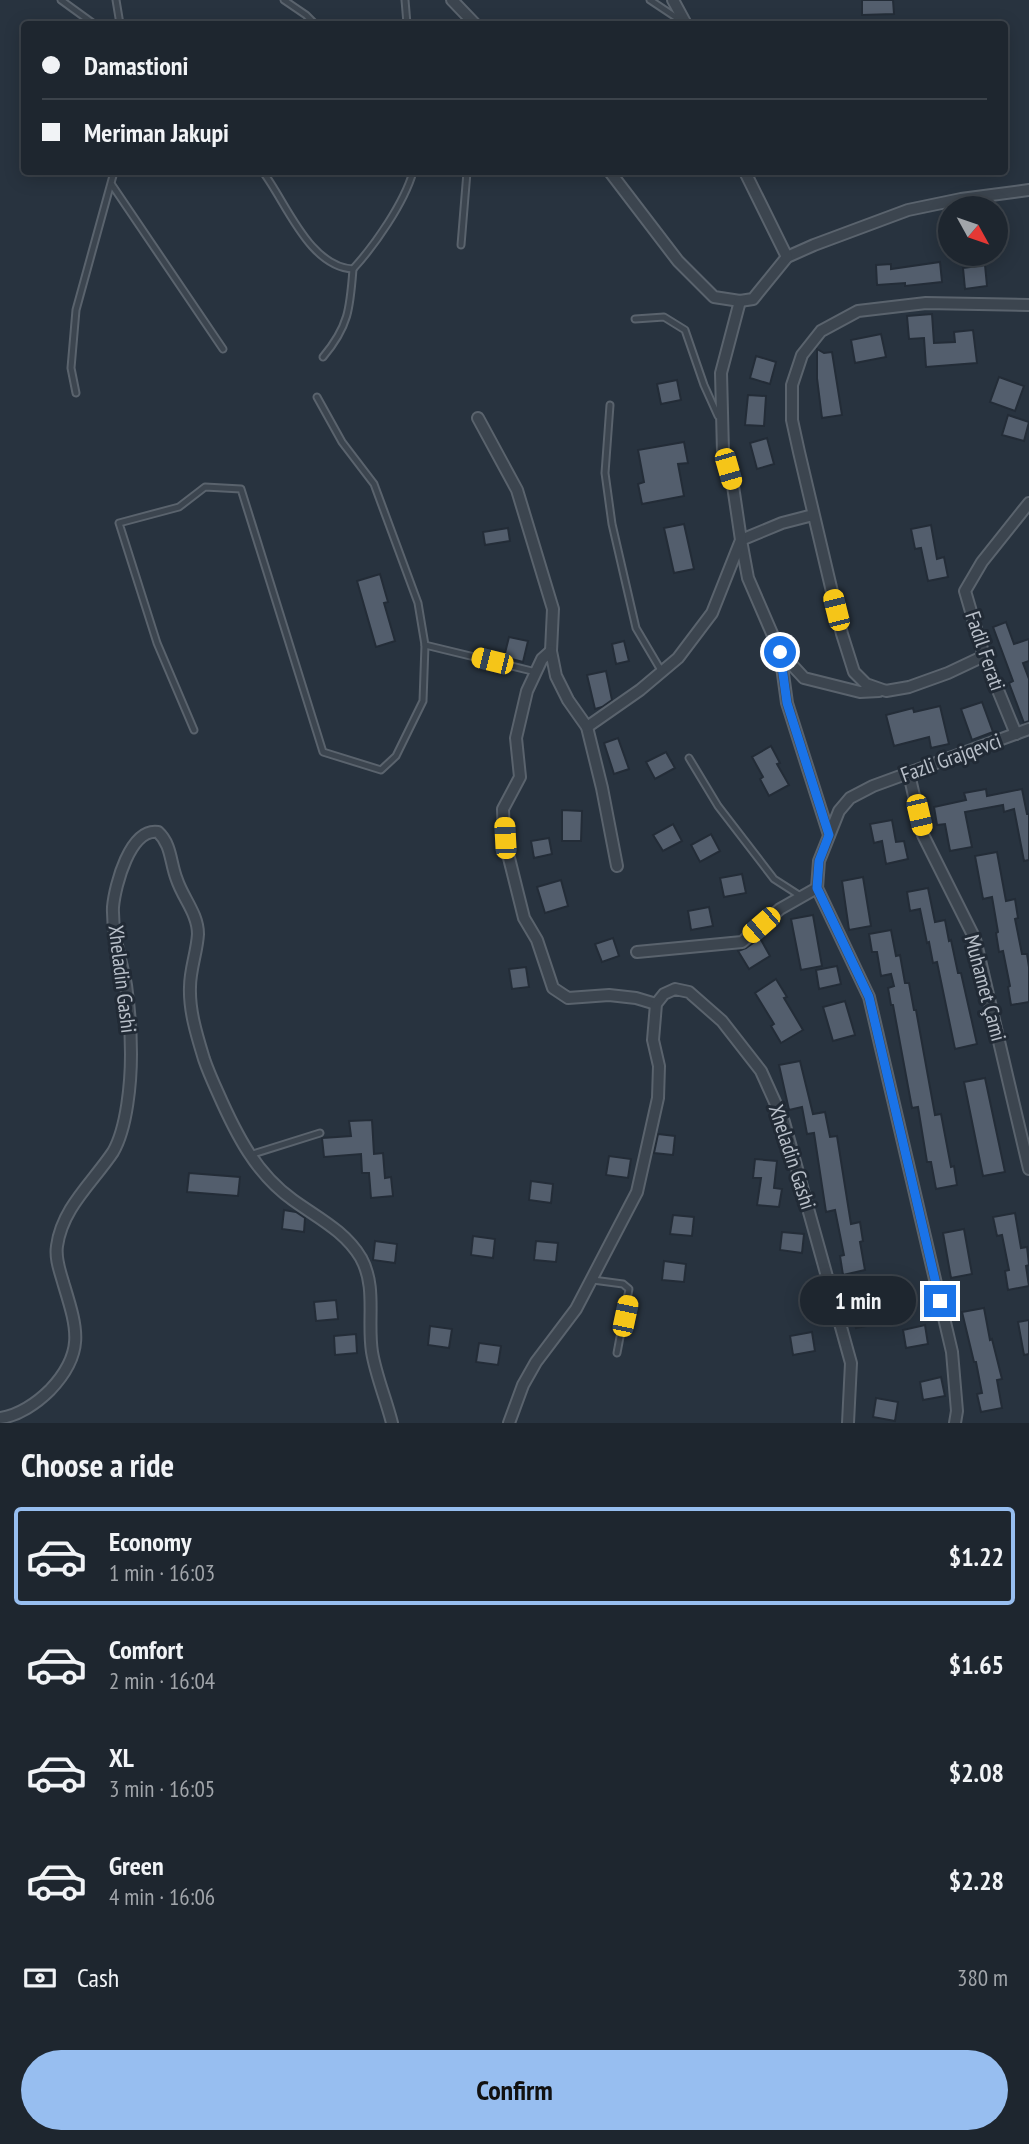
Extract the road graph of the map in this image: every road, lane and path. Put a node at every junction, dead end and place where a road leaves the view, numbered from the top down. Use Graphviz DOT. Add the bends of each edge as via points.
graph roads {
  1 [pos="61,0"];
  2 [pos="116,0"];
  3 [pos="284,0"];
  4 [pos="405,0"];
  5 [pos="452,0"];
  6 [pos="650,0"];
  7 [pos="673,0"];
  8 [pos="90,21"];
  9 [pos="120,21"];
  10 [pos="312,21"];
  11 [pos="407,21"];
  12 [pos="472,21"];
  13 [pos="681,21"];
  14 [pos="684,21"];
  15 [pos="114,175"];
  16 [pos="265,175"];
  17 [pos="412,175"];
  18 [pos="467,175"];
  19 [pos="612,175"];
  20 [pos="746,175"];
  21 [pos="112,185"];
  22 [pos="1029,190"];
  23 [pos="461,245"];
  24 [pos="787,257"];
  25 [pos="353,269"];
  26 [pos="740,301"];
  27 [pos="1029,305"];
  28 [pos="635,319"];
  29 [pos="223,349"];
  30 [pos="323,357"];
  31 [pos="76,393"];
  32 [pos="317,397"];
  33 [pos="610,405"];
  34 [pos="478,418"];
  35 [pos="723,425"];
  36 [pos="1029,503"];
  37 [pos="813,515"];
  38 [pos="741,540"];
  39 [pos="425,645"];
  40 [pos="551,651"];
  41 [pos="780,652"];
  42 [pos="984,656"];
  43 [pos="536,672"];
  44 [pos="662,672"];
  45 [pos="886,691"];
  46 [pos="587,727"];
  47 [pos="1029,729"];
  48 [pos="194,730"];
  49 [pos="1016,734"];
  50 [pos="689,758"];
  51 [pos="909,774"];
  52 [pos="829,835"];
  53 [pos="617,866"];
  54 [pos="817,888"];
  55 [pos="802,897"];
  56 [pos="637,952"];
  57 [pos="656,1004"];
  58 [pos="320,1133"];
  59 [pos="250,1155"];
  60 [pos="1029,1170"];
  61 [pos="593,1280"];
  62 [pos="617,1353"];
  63 [pos="0,1418"];
  64 [pos="393,1423"];
  65 [pos="509,1423"];
  66 [pos="848,1423"];
  67 [pos="955,1423"];
  1 -- 8 [label="lane"];
  2 -- 9 [label="lane"];
  3 -- 10 [label="lane"];
  4 -- 11 [label="lane"];
  5 -- 12 [label="street"];
  6 -- 13 [label="lane"];
  7 -- 14 [label="street"];
  15 -- 21 [label="lane"];
  16 -- 25 [label="lane" via="296,226 325,259 342,269"];
  17 -- 25 [label="lane" via="370,250"];
  18 -- 23 [label="lane"];
  19 -- 26 [label="street" via="678,261 715,297"];
  20 -- 24 [label="street"];
  21 -- 29 [label="lane"];
  21 -- 31 [label="lane" via="76,310 71,368"];
  22 -- 24 [label="street" via="908,210"];
  24 -- 26 [label="street" via="753,299"];
  25 -- 30 [label="lane" via="350,307 338,339"];
  26 -- 35 [label="street" via="722,373"];
  27 -- 37 [label="street" via="896,306 858,311 821,331 802,355 792,385 792,420"];
  28 -- 35 [label="lane" via="664,317 685,330"];
  32 -- 39 [label="lane" via="342,442 374,484 418,603"];
  33 -- 44 [label="lane" via="605,473 612,524 636,628"];
  34 -- 40 [label="street" via="517,490 553,609"];
  35 -- 38 [label="street" via="723,452"];
  36 -- 42 [label="street, Fadil Ferati" via="965,591"];
  37 -- 38 [label="street"];
  37 -- 45 [label="street" via="854,672 866,684"];
  38 -- 41 [label="street" via="748,578"];
  38 -- 44 [label="street" via="712,613"];
  39 -- 43 [label="lane"];
  39 -- 48 [label="lane" via="423,701 396,756 381,770 323,752 241,489 205,487 179,507 119,523 157,643"];
  40 -- 43 [label="street"];
  40 -- 46 [label="street" via="556,676"];
  41 -- 45 [label="street" via="804,678 860,692"];
  41 -- 52 [label="street" via="787,703"];
  42 -- 45 [label="street" via="909,687"];
  42 -- 49 [label="street, Fadil Ferati"];
  43 -- 57 [label="street" via="516,738 520,777 503,808 505,838 524,918 537,940 553,988 568,998 609,995"];
  44 -- 46 [label="street"];
  46 -- 53 [label="street"];
  47 -- 49 [label="street, Fazli Grajqevci"];
  49 -- 51 [label="street, Fazli Grajqevci"];
  50 -- 55 [label="lane" via="718,806 774,879"];
  51 -- 52 [label="street, Fazli Grajqevci" via="850,798"];
  51 -- 60 [label="street, Muhamet Çami" via="923,835 975,939"];
  52 -- 54 [label="street, Fazli Grajqevci" via="819,861"];
  54 -- 55 [label="street"];
  54 -- 67 [label="street" via="869,997 952,1352"];
  55 -- 56 [label="street" via="780,909 742,942"];
  57 -- 61 [label="street" via="653,1040 659,1066 658,1098 637,1192"];
  57 -- 66 [label="street, Xheladin Gashi" via="675,989 689,992 722,1021 767,1084 784,1122 851,1363"];
  58 -- 59 [label="lane"];
  59 -- 63 [label="street, Xheladin Gashi" via="205,1061 192,1013 195,920 177,881 168,846 158,832 151,831 132,849 113,906 131,1056 124,1129 65,1218 56,1248 75,1347 69,1365 45,1394 21,1411"];
  59 -- 64 [label="street, Xheladin Gashi" via="272,1182 323,1219 359,1255 368,1272 371,1294 372,1356"];
  61 -- 62 [label="lane" via="629,1289"];
  61 -- 65 [label="street" via="536,1362"];
}
